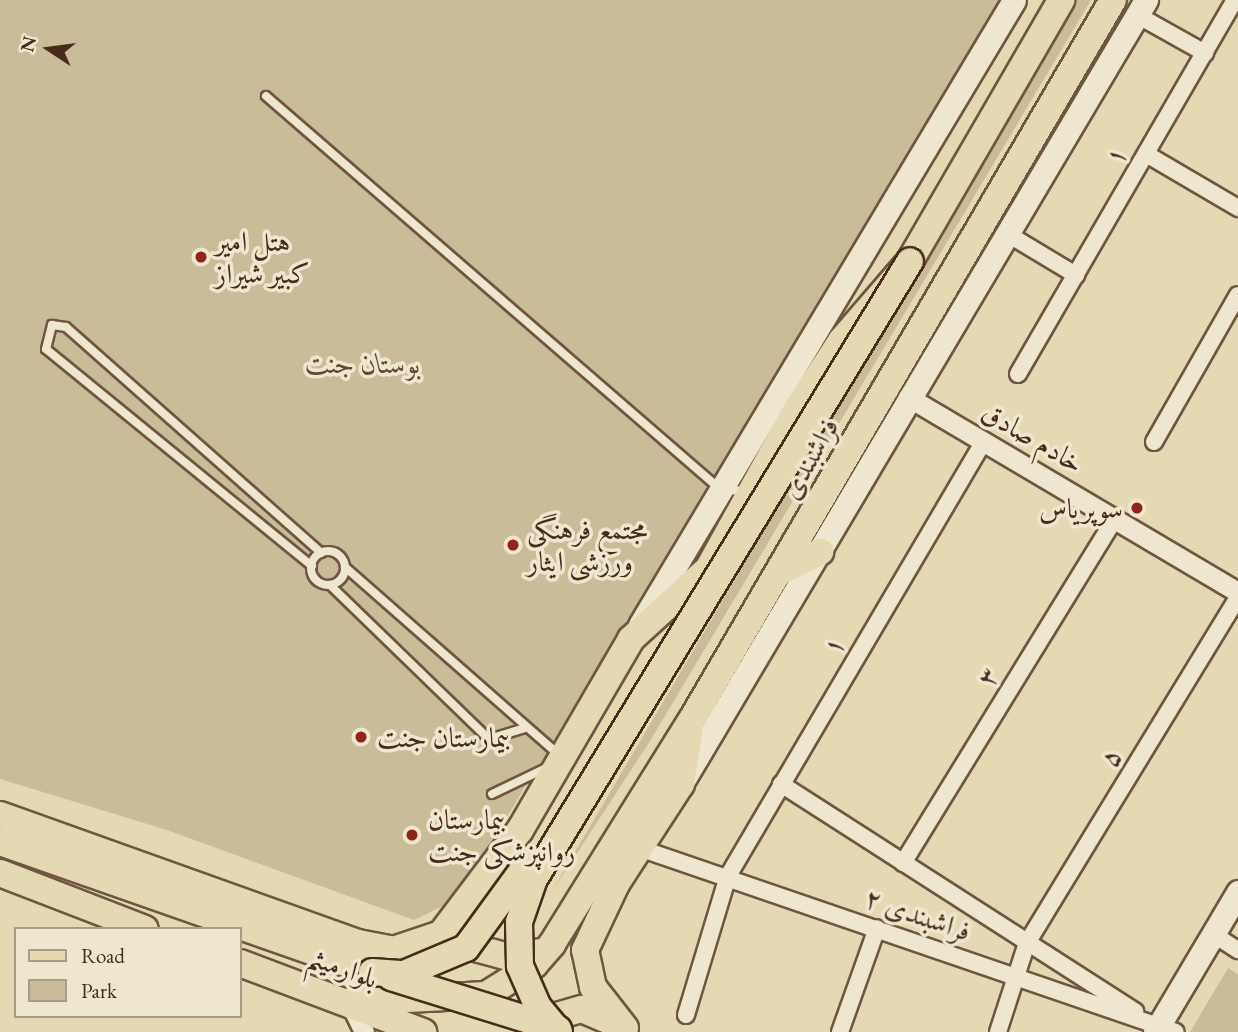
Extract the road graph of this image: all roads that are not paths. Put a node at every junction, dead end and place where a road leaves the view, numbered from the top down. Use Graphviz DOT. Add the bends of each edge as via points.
graph roads {
  1 [pos="1014,0"];
  2 [pos="1061,0"];
  3 [pos="1113,0"];
  4 [pos="1236,0"];
  5 [pos="1141,8"];
  6 [pos="1205,53"];
  7 [pos="266,96"];
  8 [pos="1146,153"];
  9 [pos="1238,208"];
  10 [pos="1006,233"];
  11 [pos="910,261"];
  12 [pos="1076,275"];
  13 [pos="1238,295"];
  14 [pos="1018,374"];
  15 [pos="908,397"];
  16 [pos="984,442"];
  17 [pos="1154,442"];
  18 [pos="721,491"];
  19 [pos="751,491"];
  20 [pos="1116,517"];
  21 [pos="820,552"];
  22 [pos="321,553"];
  23 [pos="312,566"];
  24 [pos="345,567"];
  25 [pos="710,567"];
  26 [pos="779,572"];
  27 [pos="330,585"];
  28 [pos="1238,592"];
  29 [pos="1238,598"];
  30 [pos="631,639"];
  31 [pos="691,721"];
  32 [pos="525,728"];
  33 [pos="564,760"];
  34 [pos="681,784"];
  35 [pos="781,784"];
  36 [pos="492,794"];
  37 [pos="0,815"];
  38 [pos="0,842"];
  39 [pos="642,849"];
  40 [pos="903,863"];
  41 [pos="0,873"];
  42 [pos="728,876"];
  43 [pos="0,892"];
  44 [pos="1238,892"];
  45 [pos="471,903"];
  46 [pos="138,926"];
  47 [pos="877,928"];
  48 [pos="1213,934"];
  49 [pos="1027,943"];
  50 [pos="552,944"];
  51 [pos="1238,950"];
  52 [pos="242,964"];
  53 [pos="372,972"];
  54 [pos="1017,977"];
  55 [pos="349,1002"];
  56 [pos="686,1015"];
  57 [pos="629,1030"];
  58 [pos="1163,1030"];
  59 [pos="364,1032"];
  60 [pos="423,1032"];
  61 [pos="547,1032"];
  62 [pos="559,1032"];
  63 [pos="566,1032"];
  64 [pos="840,1032"];
  65 [pos="998,1032"];
  1 -- 18 [label="main road, فراشبندی"];
  2 -- 11 [label="main road"];
  3 -- 26 [label="main road, فراشبندی"];
  4 -- 6 [label="street, ۱"];
  5 -- 6 [label="street"];
  5 -- 10 [label="main road, فراشبندی"];
  6 -- 8 [label="street, ۱"];
  7 -- 18 [label="lane"];
  8 -- 9 [label="street"];
  8 -- 12 [label="street, ۱"];
  10 -- 12 [label="street"];
  10 -- 15 [label="main road, فراشبندی"];
  11 -- 19 [label="main road" via="841,341"];
  11 -- 62 [label="main road, bridge" via="534,879 519,922 520,965 538,1006"];
  12 -- 14 [label="street, ۱"];
  13 -- 17 [label="street"];
  15 -- 16 [label="street, خادم صادق"];
  15 -- 21 [label="main road, فراشبندی"];
  16 -- 20 [label="street, خادم صادق"];
  16 -- 35 [label="street, ۱"];
  18 -- 19 [label="lane"];
  18 -- 30 [label="main road, فراشبندی"];
  19 -- 25 [label="main road"];
  20 -- 28 [label="street, خادم صادق"];
  20 -- 40 [label="street, ۳"];
  21 -- 26 [label="main road"];
  21 -- 34 [label="main road, فراشبندی"];
  22 -- 23 [label="lane"];
  22 -- 23 [label="lane" via="66,327 52,325 46,349"];
  22 -- 24 [label="lane" via="339,554"];
  23 -- 27 [label="lane" via="315,579"];
  24 -- 27 [label="lane"];
  24 -- 32 [label="lane"];
  25 -- 30 [label="main road"];
  25 -- 53 [label="main road, bridge" via="482,931 466,948 424,968"];
  26 -- 31 [label="main road, فراشبندی"];
  27 -- 32 [label="lane" via="489,739"];
  29 -- 49 [label="street, ۵"];
  30 -- 33 [label="main road"];
  31 -- 34 [label="main road"];
  31 -- 50 [label="main road, فراشبندی"];
  32 -- 33 [label="lane"];
  33 -- 36 [label="lane"];
  33 -- 45 [label="main road"];
  34 -- 39 [label="main road"];
  35 -- 40 [label="street"];
  35 -- 42 [label="street, ۱"];
  37 -- 45 [label="main road" via="358,943 393,950 441,934"];
  38 -- 53 [label="main road"];
  39 -- 42 [label="street, ۲ فراشبندی"];
  39 -- 57 [label="main road" via="616,884 585,950 593,987"];
  40 -- 49 [label="street"];
  41 -- 46 [label="main road"];
  42 -- 47 [label="street, ۲ فراشبندی"];
  42 -- 56 [label="street, ۱"];
  43 -- 46 [label="main road"];
  44 -- 48 [label="main road"];
  45 -- 50 [label="main road" via="469,928 479,949 523,961"];
  47 -- 54 [label="street, ۲ فراشبندی"];
  47 -- 64 [label="street"];
  48 -- 51 [label="street"];
  48 -- 58 [label="main road"];
  49 -- 54 [label="street, ۵"];
  49 -- 58 [label="street"];
  50 -- 55 [label="main road, فراشبندی" via="534,965 486,995"];
  52 -- 55 [label="main road, بلوارمیثم"];
  53 -- 63 [label="main road, bridge"];
  54 -- 58 [label="street, ۲ فراشبندی"];
  54 -- 65 [label="street, ۵"];
  55 -- 59 [label="street"];
  55 -- 60 [label="main road, بلوارمیثم"];
  57 -- 61 [label="main road" via="582,1009 557,1016"];
}
